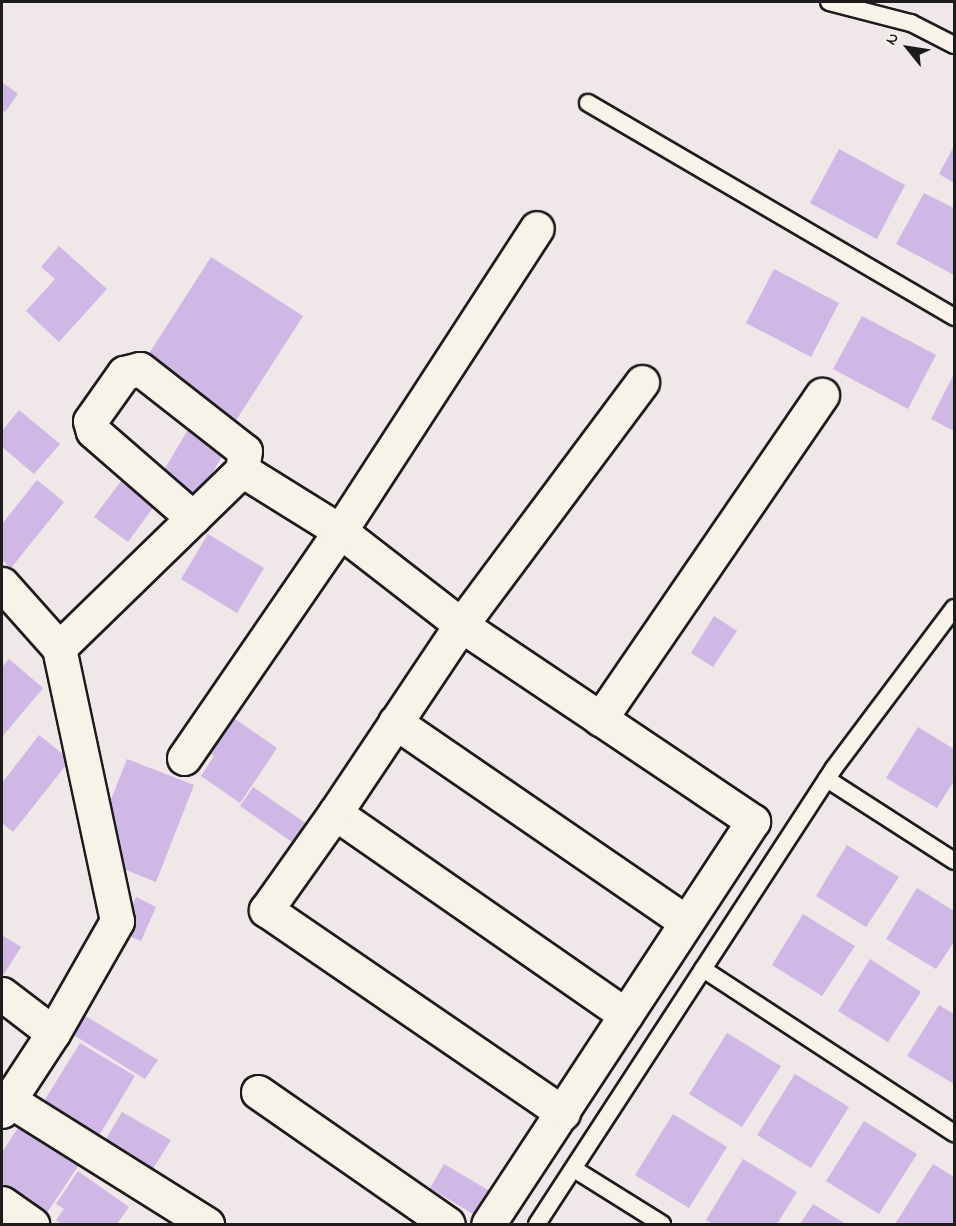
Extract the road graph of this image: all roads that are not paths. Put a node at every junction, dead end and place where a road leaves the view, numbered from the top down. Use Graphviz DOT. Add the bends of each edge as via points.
graph roads {
  1 [pos="829,2"];
  2 [pos="954,45"];
  3 [pos="588,103"];
  4 [pos="537,228"];
  5 [pos="954,317"];
  6 [pos="642,382"];
  7 [pos="822,395"];
  8 [pos="242,470"];
  9 [pos="193,518"];
  10 [pos="340,531"];
  11 [pos="2,584"];
  12 [pos="954,608"];
  13 [pos="461,625"];
  14 [pos="59,648"];
  15 [pos="600,719"];
  16 [pos="395,722"];
  17 [pos="184,758"];
  18 [pos="826,779"];
  19 [pos="336,813"];
  20 [pos="954,861"];
  21 [pos="687,922"];
  22 [pos="703,969"];
  23 [pos="2,994"];
  24 [pos="626,1015"];
  25 [pos="53,1033"];
  26 [pos="258,1092"];
  27 [pos="5,1105"];
  28 [pos="563,1113"];
  29 [pos="954,1133"];
  30 [pos="573,1169"];
  31 [pos="2,1203"];
  32 [pos="32,1224"];
  33 [pos="207,1224"];
  34 [pos="448,1224"];
  35 [pos="488,1224"];
  36 [pos="537,1224"];
  37 [pos="662,1224"];
  1 -- 2 [label="lane" via="911,23"];
  3 -- 5 [label="lane"];
  4 -- 10 [label="street"];
  6 -- 13 [label="street"];
  7 -- 15 [label="street"];
  8 -- 9 [label="street"];
  8 -- 9 [label="street" via="245,451 140,369 124,373 90,421 93,430"];
  8 -- 10 [label="street"];
  9 -- 14 [label="street"];
  10 -- 13 [label="street"];
  10 -- 17 [label="street"];
  11 -- 14 [label="street"];
  12 -- 18 [label="lane"];
  13 -- 15 [label="street"];
  13 -- 16 [label="street"];
  14 -- 25 [label="street" via="117,921"];
  15 -- 21 [label="street" via="753,822"];
  16 -- 19 [label="street"];
  16 -- 21 [label="street"];
  18 -- 20 [label="lane"];
  18 -- 22 [label="lane"];
  19 -- 24 [label="street"];
  19 -- 28 [label="street" via="266,910"];
  21 -- 24 [label="street"];
  22 -- 29 [label="lane"];
  22 -- 30 [label="lane"];
  23 -- 25 [label="street"];
  24 -- 28 [label="street"];
  25 -- 27 [label="street"];
  26 -- 34 [label="street"];
  27 -- 33 [label="street"];
  28 -- 35 [label="street"];
  30 -- 36 [label="lane"];
  30 -- 37 [label="lane"];
  31 -- 32 [label="street"];
}
